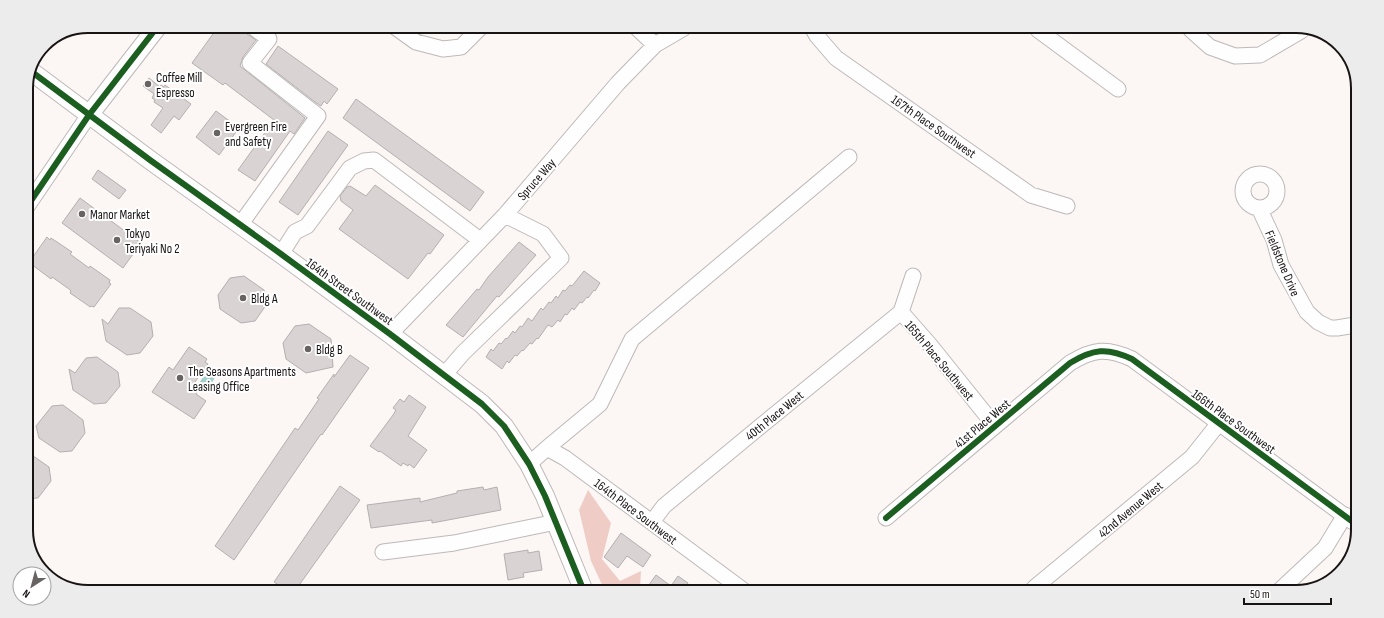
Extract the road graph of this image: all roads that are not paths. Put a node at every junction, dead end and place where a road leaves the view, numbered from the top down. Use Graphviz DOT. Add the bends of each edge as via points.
graph roads {
  1 [pos="153,33"];
  2 [pos="261,33"];
  3 [pos="403,33"];
  4 [pos="475,33"];
  5 [pos="642,33"];
  6 [pos="675,33"];
  7 [pos="815,33"];
  8 [pos="1042,33"];
  9 [pos="1194,33"];
  10 [pos="1298,33"];
  11 [pos="655,45"];
  12 [pos="35,74"];
  13 [pos="1118,89"];
  14 [pos="89,115"];
  15 [pos="849,157"];
  16 [pos="33,198"];
  17 [pos="1067,206"];
  18 [pos="1259,208"];
  19 [pos="505,215"];
  20 [pos="240,225"];
  21 [pos="480,240"];
  22 [pos="281,254"];
  23 [pos="913,276"];
  24 [pos="901,312"];
  25 [pos="1351,325"];
  26 [pos="390,334"];
  27 [pos="1097,351"];
  28 [pos="444,375"];
  29 [pos="1220,424"];
  30 [pos="995,426"];
  31 [pos="547,448"];
  32 [pos="529,464"];
  33 [pos="886,518"];
  34 [pos="1349,519"];
  35 [pos="556,522"];
  36 [pos="652,522"];
  37 [pos="383,552"];
  38 [pos="581,585"];
  39 [pos="736,585"];
  40 [pos="1038,585"];
  41 [pos="1285,585"];
  1 -- 14 [label="main road"];
  2 -- 20 [label="street" via="269,39 250,63 318,116"];
  3 -- 4 [label="street" via="416,42 443,48 461,47"];
  5 -- 11 [label="street"];
  6 -- 11 [label="street, Spruce Way"];
  7 -- 17 [label="street, 167th Place Southwest" via="836,58 1018,186 1032,195"];
  8 -- 13 [label="street"];
  9 -- 10 [label="street" via="1210,47 1235,56 1260,55"];
  11 -- 19 [label="street, Spruce Way" via="618,83"];
  12 -- 14 [label="main road, 164th Street Southwest"];
  14 -- 16 [label="street"];
  14 -- 20 [label="main road, 164th Street Southwest"];
  15 -- 31 [label="street" via="632,339 600,404"];
  18 -- 25 [label="street, Fieldstone Drive" via="1274,240 1281,265 1306,312 1330,328"];
  19 -- 21 [label="street, Spruce Way"];
  19 -- 28 [label="street" via="543,234 561,258"];
  20 -- 22 [label="main road, 164th Street Southwest"];
  21 -- 22 [label="street" via="374,160 364,161 350,168 307,226 294,232"];
  21 -- 26 [label="street, Spruce Way"];
  22 -- 26 [label="main road, 164th Street Southwest"];
  23 -- 24 [label="street"];
  24 -- 30 [label="street, 165th Place Southwest"];
  24 -- 36 [label="street, 40th Place West" via="664,506"];
  26 -- 28 [label="main road, 164th Street Southwest"];
  27 -- 29 [label="street, 166th Place Southwest" via="1110,351 1132,359"];
  27 -- 30 [label="street, 41st Place West" via="1070,363"];
  28 -- 32 [label="main road, 164th Street Southwest" via="482,404 504,426"];
  29 -- 34 [label="street, 166th Place Southwest"];
  29 -- 40 [label="street, 42nd Avenue West" via="1192,457"];
  30 -- 33 [label="street, 41st Place West"];
  31 -- 32 [label="street"];
  31 -- 36 [label="street, 164th Place Southwest"];
  32 -- 35 [label="main road, 164th Street Southwest"];
  34 -- 41 [label="street" via="1325,548"];
  35 -- 37 [label="street" via="454,543"];
  35 -- 38 [label="main road, 164th Street Southwest"];
  36 -- 39 [label="street, 164th Place Southwest"];
}
